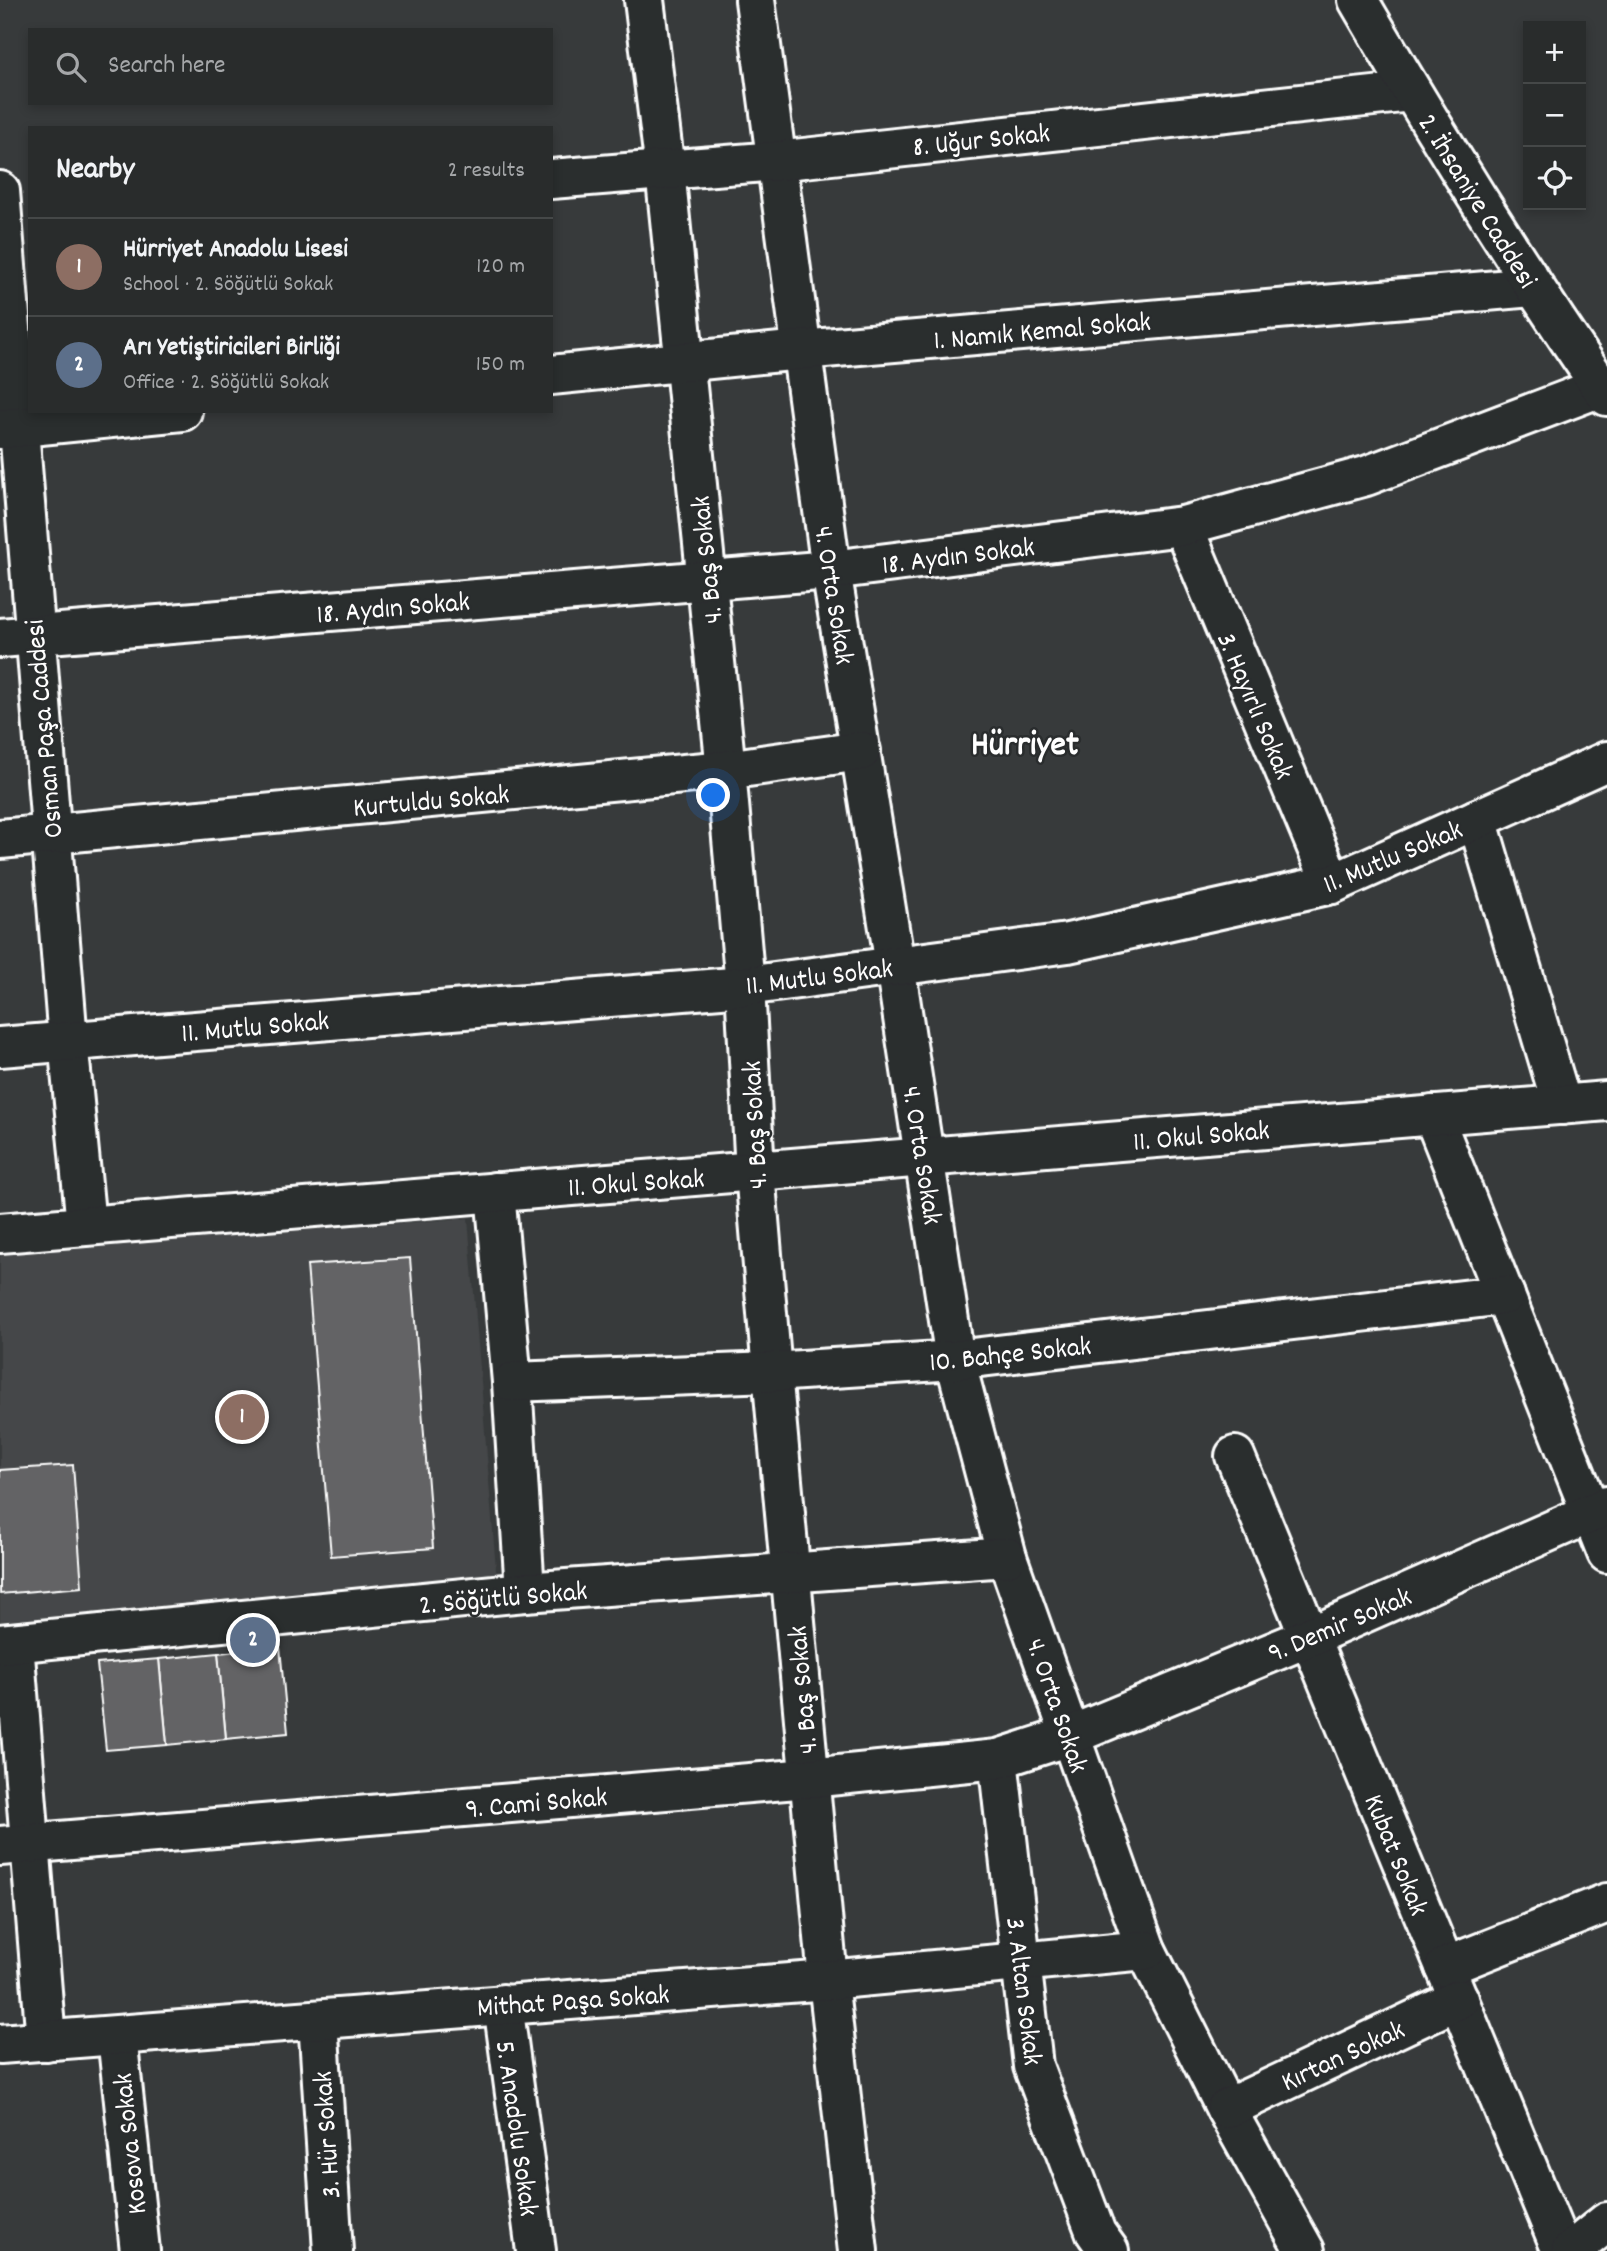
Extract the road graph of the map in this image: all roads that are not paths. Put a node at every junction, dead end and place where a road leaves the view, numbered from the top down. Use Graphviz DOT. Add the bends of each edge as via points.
graph roads {
  1 [pos="644,0"];
  2 [pos="755,0"];
  3 [pos="1358,0"];
  4 [pos="1411,92"];
  5 [pos="776,161"];
  6 [pos="665,170"];
  7 [pos="553,179"];
  8 [pos="8,214"];
  9 [pos="1533,287"];
  10 [pos="801,350"];
  11 [pos="683,362"];
  12 [pos="553,375"];
  13 [pos="1604,391"];
  14 [pos="162,413"];
  15 [pos="9,428"];
  16 [pos="1183,526"];
  17 [pos="831,569"];
  18 [pos="708,580"];
  19 [pos="17,636"];
  20 [pos="861,751"];
  21 [pos="1607,761"];
  22 [pos="726,770"];
  23 [pos="1477,819"];
  24 [pos="51,835"];
  25 [pos="0,839"];
  26 [pos="1332,884"];
  27 [pos="895,965"];
  28 [pos="746,986"];
  29 [pos="68,1041"];
  30 [pos="0,1047"];
  31 [pos="1607,1101"];
  32 [pos="1562,1105"];
  33 [pos="1433,1115"];
  34 [pos="923,1156"];
  35 [pos="755,1172"];
  36 [pos="495,1192"];
  37 [pos="86,1225"];
  38 [pos="0,1233"];
  39 [pos="1505,1295"];
  40 [pos="955,1360"];
  41 [pos="772,1372"];
  42 [pos="512,1382"];
  43 [pos="1235,1456"];
  44 [pos="1599,1509"];
  45 [pos="1607,1553"];
  46 [pos="1007,1557"];
  47 [pos="791,1574"];
  48 [pos="526,1592"];
  49 [pos="1310,1637"];
  50 [pos="7,1644"];
  51 [pos="1069,1735"];
  52 [pos="998,1759"];
  53 [pos="809,1777"];
  54 [pos="15,1845"];
  55 [pos="1607,1903"];
  56 [pos="1146,1950"];
  57 [pos="1021,1962"];
  58 [pos="828,1980"];
  59 [pos="1452,1983"];
  60 [pos="503,2004"];
  61 [pos="318,2020"];
  62 [pos="117,2036"];
  63 [pos="46,2041"];
  64 [pos="0,2044"];
  65 [pos="1226,2109"];
  66 [pos="1607,2222"];
  67 [pos="139,2251"];
  68 [pos="333,2251"];
  69 [pos="536,2251"];
  70 [pos="858,2251"];
  71 [pos="1109,2251"];
  72 [pos="1305,2251"];
  73 [pos="1562,2251"];
  74 [pos="1571,2251"];
  1 -- 6 [label="street, 4. Baş Sokak"];
  2 -- 5 [label="street, 4. Orta Sokak"];
  3 -- 4 [label="street, 2. İhsaniye Caddesi"];
  4 -- 5 [label="street, 8. Uğur Sokak"];
  4 -- 9 [label="street, 2. İhsaniye Caddesi"];
  5 -- 6 [label="street, 8. Uğur Sokak"];
  5 -- 10 [label="street, 4. Orta Sokak"];
  6 -- 7 [label="street, 8. Uğur Sokak"];
  6 -- 11 [label="street, 4. Baş Sokak"];
  8 -- 15 [label="street, Osman Paşa Caddesi"];
  9 -- 10 [label="street, 1. Namık Kemal Sokak"];
  9 -- 13 [label="street, 2. İhsaniye Caddesi"];
  10 -- 11 [label="street, 1. Namık Kemal Sokak"];
  10 -- 17 [label="street, 4. Orta Sokak"];
  11 -- 12 [label="street, 1. Namık Kemal Sokak"];
  11 -- 18 [label="street, 4. Baş Sokak"];
  13 -- 16 [label="street, 18. Aydın Sokak" via="1366,476"];
  14 -- 15 [label="street"];
  15 -- 19 [label="street, Osman Paşa Caddesi"];
  16 -- 17 [label="street, 18. Aydın Sokak"];
  16 -- 26 [label="street, 3. Hayırlı Sokak"];
  17 -- 18 [label="street, 18. Aydın Sokak"];
  17 -- 20 [label="street, 4. Orta Sokak"];
  18 -- 19 [label="street, 18. Aydın Sokak"];
  18 -- 22 [label="street, 4. Baş Sokak"];
  19 -- 24 [label="street, Osman Paşa Caddesi"];
  20 -- 22 [label="street, Kurtuldu Sokak"];
  20 -- 27 [label="street, 4. Orta Sokak"];
  21 -- 23 [label="street, 11. Mutlu Sokak"];
  22 -- 24 [label="street, Kurtuldu Sokak"];
  22 -- 28 [label="street, 4. Baş Sokak"];
  23 -- 26 [label="street, 11. Mutlu Sokak"];
  23 -- 32 [label="street"];
  24 -- 25 [label="street, Kurtuldu Sokak"];
  24 -- 29 [label="street, Osman Paşa Caddesi"];
  26 -- 27 [label="street, 11. Mutlu Sokak" via="1068,943"];
  27 -- 28 [label="street, 11. Mutlu Sokak"];
  27 -- 34 [label="street, 4. Orta Sokak"];
  28 -- 29 [label="street, 11. Mutlu Sokak"];
  28 -- 35 [label="street, 4. Baş Sokak"];
  29 -- 30 [label="street, 11. Mutlu Sokak"];
  29 -- 37 [label="street, Osman Paşa Caddesi"];
  31 -- 32 [label="street, 11. Okul Sokak"];
  32 -- 33 [label="street, 11. Okul Sokak"];
  33 -- 34 [label="street, 11. Okul Sokak"];
  33 -- 39 [label="street"];
  34 -- 35 [label="street, 11. Okul Sokak"];
  34 -- 40 [label="street, 4. Orta Sokak"];
  35 -- 36 [label="street, 11. Okul Sokak"];
  35 -- 41 [label="street, 4. Baş Sokak"];
  36 -- 37 [label="street, 11. Okul Sokak"];
  36 -- 42 [label="street"];
  37 -- 38 [label="street, 11. Okul Sokak"];
  39 -- 40 [label="street, 10. Bahçe Sokak"];
  39 -- 44 [label="street"];
  40 -- 41 [label="street, 10. Bahçe Sokak"];
  40 -- 46 [label="street, 4. Orta Sokak"];
  41 -- 42 [label="street, 10. Bahçe Sokak"];
  41 -- 47 [label="street, 4. Baş Sokak"];
  42 -- 48 [label="street"];
  43 -- 49 [label="street, Kubat Sokak"];
  44 -- 45 [label="street"];
  44 -- 49 [label="street, 9. Demir Sokak"];
  46 -- 47 [label="street, 2. Söğütlü Sokak"];
  46 -- 51 [label="street, 4. Orta Sokak"];
  47 -- 48 [label="street, 2. Söğütlü Sokak"];
  47 -- 53 [label="street, 4. Baş Sokak"];
  48 -- 50 [label="street, 2. Söğütlü Sokak"];
  49 -- 51 [label="street, 9. Demir Sokak"];
  49 -- 59 [label="street, Kubat Sokak"];
  50 -- 54 [label="street"];
  51 -- 52 [label="street, 9. Cami Sokak"];
  51 -- 56 [label="street, 4. Orta Sokak"];
  52 -- 53 [label="street, 9. Cami Sokak"];
  52 -- 57 [label="street, 3. Altan Sokak"];
  53 -- 54 [label="street, 9. Cami Sokak"];
  53 -- 58 [label="street, 4. Baş Sokak"];
  54 -- 63 [label="street"];
  55 -- 59 [label="street, Kırtan Sokak"];
  56 -- 57 [label="street, Mithat Paşa Sokak"];
  56 -- 65 [label="street, 4. Orta Sokak"];
  57 -- 58 [label="street, Mithat Paşa Sokak"];
  57 -- 71 [label="street, 3. Altan Sokak" via="1033,2066 1096,2233"];
  58 -- 60 [label="street, Mithat Paşa Sokak"];
  58 -- 70 [label="street, 4. Baş Sokak"];
  59 -- 65 [label="street, Kırtan Sokak"];
  59 -- 73 [label="street, Kubat Sokak"];
  60 -- 61 [label="street, Mithat Paşa Sokak"];
  60 -- 69 [label="street, 5. Anadolu Sokak"];
  61 -- 62 [label="street, Mithat Paşa Sokak"];
  61 -- 68 [label="street, 3. Hür Sokak"];
  62 -- 63 [label="street, Mithat Paşa Sokak"];
  62 -- 67 [label="street, Kosova Sokak"];
  63 -- 64 [label="street, Mithat Paşa Sokak"];
  65 -- 72 [label="street, 4. Orta Sokak"];
  66 -- 74 [label="street"];
}
